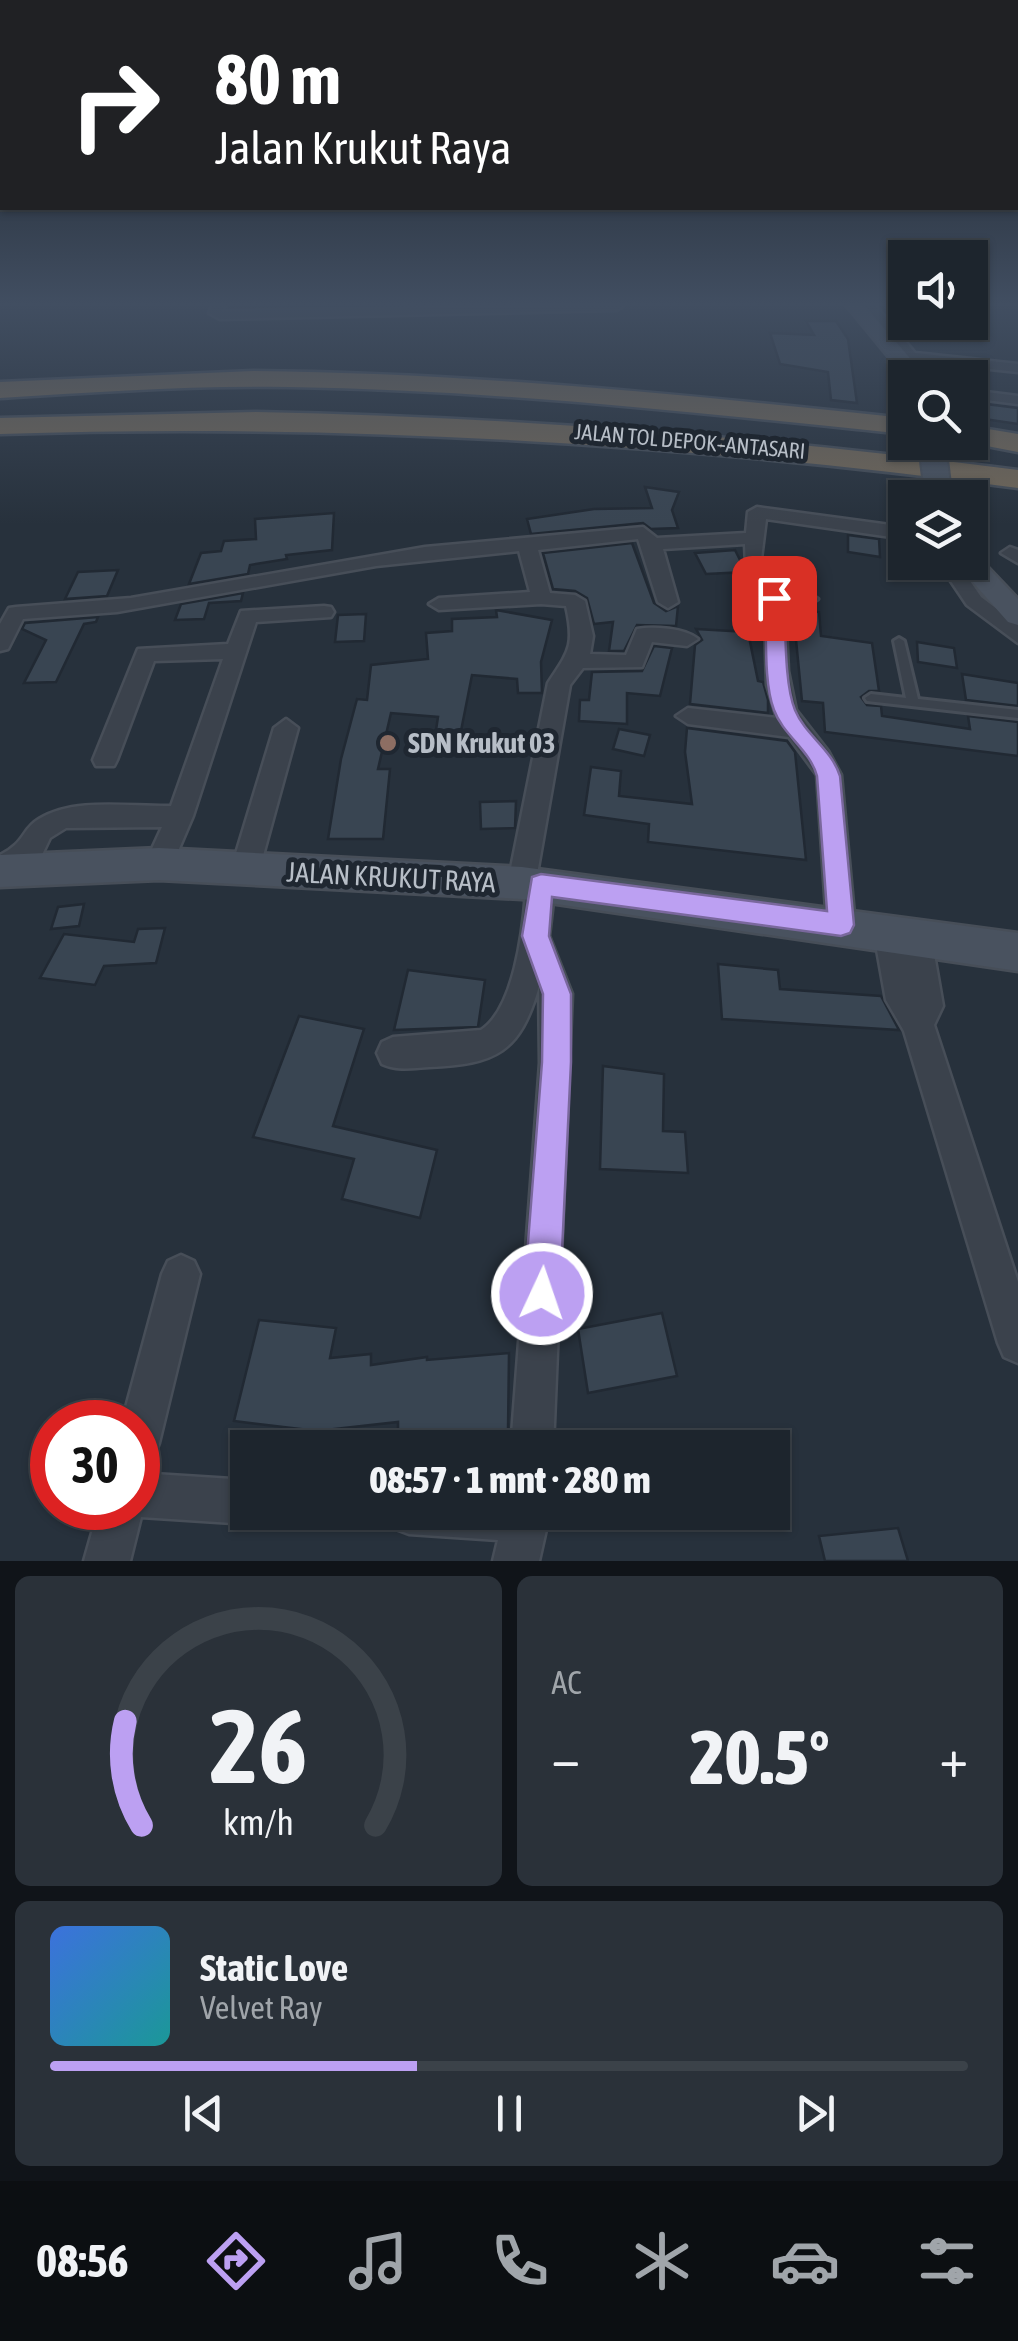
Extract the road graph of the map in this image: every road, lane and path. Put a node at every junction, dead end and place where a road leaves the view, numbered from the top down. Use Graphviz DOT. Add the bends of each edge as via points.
graph roads {
  1 [pos="0,390"];
  2 [pos="988,396"];
  3 [pos="0,398"];
  4 [pos="1018,400"];
  5 [pos="516,411"];
  6 [pos="0,412"];
  7 [pos="888,424"];
  8 [pos="0,426"];
  9 [pos="0,437"];
  10 [pos="988,438"];
  11 [pos="1018,443"];
  12 [pos="902,462"];
  13 [pos="1018,462"];
  14 [pos="1018,479"];
  15 [pos="888,531"];
  16 [pos="754,538"];
  17 [pos="527,544"];
  18 [pos="652,544"];
  19 [pos="753,563"];
  20 [pos="959,580"];
  21 [pos="985,580"];
  22 [pos="541,598"];
  23 [pos="808,599"];
  24 [pos="668,602"];
  25 [pos="439,604"];
  26 [pos="324,612"];
  27 [pos="8,613"];
  28 [pos="1018,616"];
  29 [pos="1018,636"];
  30 [pos="688,639"];
  31 [pos="899,641"];
  32 [pos="0,644"];
  33 [pos="235,651"];
  34 [pos="580,661"];
  35 [pos="871,698"];
  36 [pos="913,703"];
  37 [pos="1018,714"];
  38 [pos="688,716"];
  39 [pos="286,728"];
  40 [pos="794,728"];
  41 [pos="105,760"];
  42 [pos="180,816"];
  43 [pos="158,864"];
  44 [pos="0,869"];
  45 [pos="245,870"];
  46 [pos="531,884"];
  47 [pos="841,925"];
  48 [pos="902,935"];
  49 [pos="535,936"];
  50 [pos="1018,952"];
  51 [pos="393,1052"];
  52 [pos="181,1274"];
  53 [pos="1018,1342"];
  54 [pos="149,1400"];
  55 [pos="533,1430"];
  56 [pos="160,1496"];
  57 [pos="230,1501"];
  58 [pos="115,1530"];
  59 [pos="107,1561"];
  1 -- 7 [label="highway" via="365,380"];
  2 -- 4 [label="street"];
  3 -- 5 [label="highway" via="288,394"];
  5 -- 6 [label="highway, JALAN TOL DEPOK–ANTASARI" via="227,404"];
  5 -- 13 [label="highway, JALAN TOL DEPOK–ANTASARI" via="794,434"];
  8 -- 12 [label="highway, JALAN TOL DEPOK–ANTASARI" via="226,419 467,424 652,435"];
  9 -- 12 [label="highway" via="346,432"];
  10 -- 11 [label="highway"];
  12 -- 14 [label="highway, JALAN TOL DEPOK–ANTASARI"];
  15 -- 16 [label="street" via="757,512"];
  16 -- 18 [label="street"];
  16 -- 19 [label="street"];
  17 -- 18 [label="street" via="644,533"];
  17 -- 22 [label="street"];
  17 -- 27 [label="street" via="456,546 130,604"];
  18 -- 24 [label="street"];
  20 -- 29 [label="street" via="974,602"];
  21 -- 28 [label="street"];
  22 -- 25 [label="street"];
  22 -- 34 [label="street" via="576,601 584,636"];
  23 -- 40 [label="street" via="774,598 782,706"];
  26 -- 33 [label="street" via="248,616"];
  27 -- 32 [label="street"];
  30 -- 34 [label="street" via="644,634 634,662"];
  31 -- 36 [label="lane"];
  33 -- 41 [label="street" via="145,654"];
  33 -- 42 [label="street"];
  34 -- 46 [label="street" via="558,683"];
  35 -- 36 [label="lane"];
  36 -- 37 [label="lane"];
  38 -- 40 [label="street"];
  39 -- 45 [label="street"];
  40 -- 47 [label="street" via="828,776"];
  42 -- 43 [label="street"];
  42 -- 44 [label="street" via="61,818 40,832 29,852"];
  43 -- 44 [label="street, JALAN KRUKUT RAYA"];
  43 -- 45 [label="street, JALAN KRUKUT RAYA"];
  45 -- 46 [label="street, JALAN KRUKUT RAYA"];
  46 -- 47 [label="street, JALAN KRUKUT RAYA"];
  46 -- 49 [label="street"];
  47 -- 48 [label="street, JALAN KRUKUT RAYA"];
  48 -- 50 [label="street, JALAN KRUKUT RAYA"];
  48 -- 53 [label="street" via="928,1006 918,1024"];
  49 -- 51 [label="street" via="502,1036 488,1044"];
  49 -- 55 [label="street" via="557,994"];
  52 -- 54 [label="street"];
  56 -- 57 [label="street"];
  58 -- 59 [label="street"];
}
